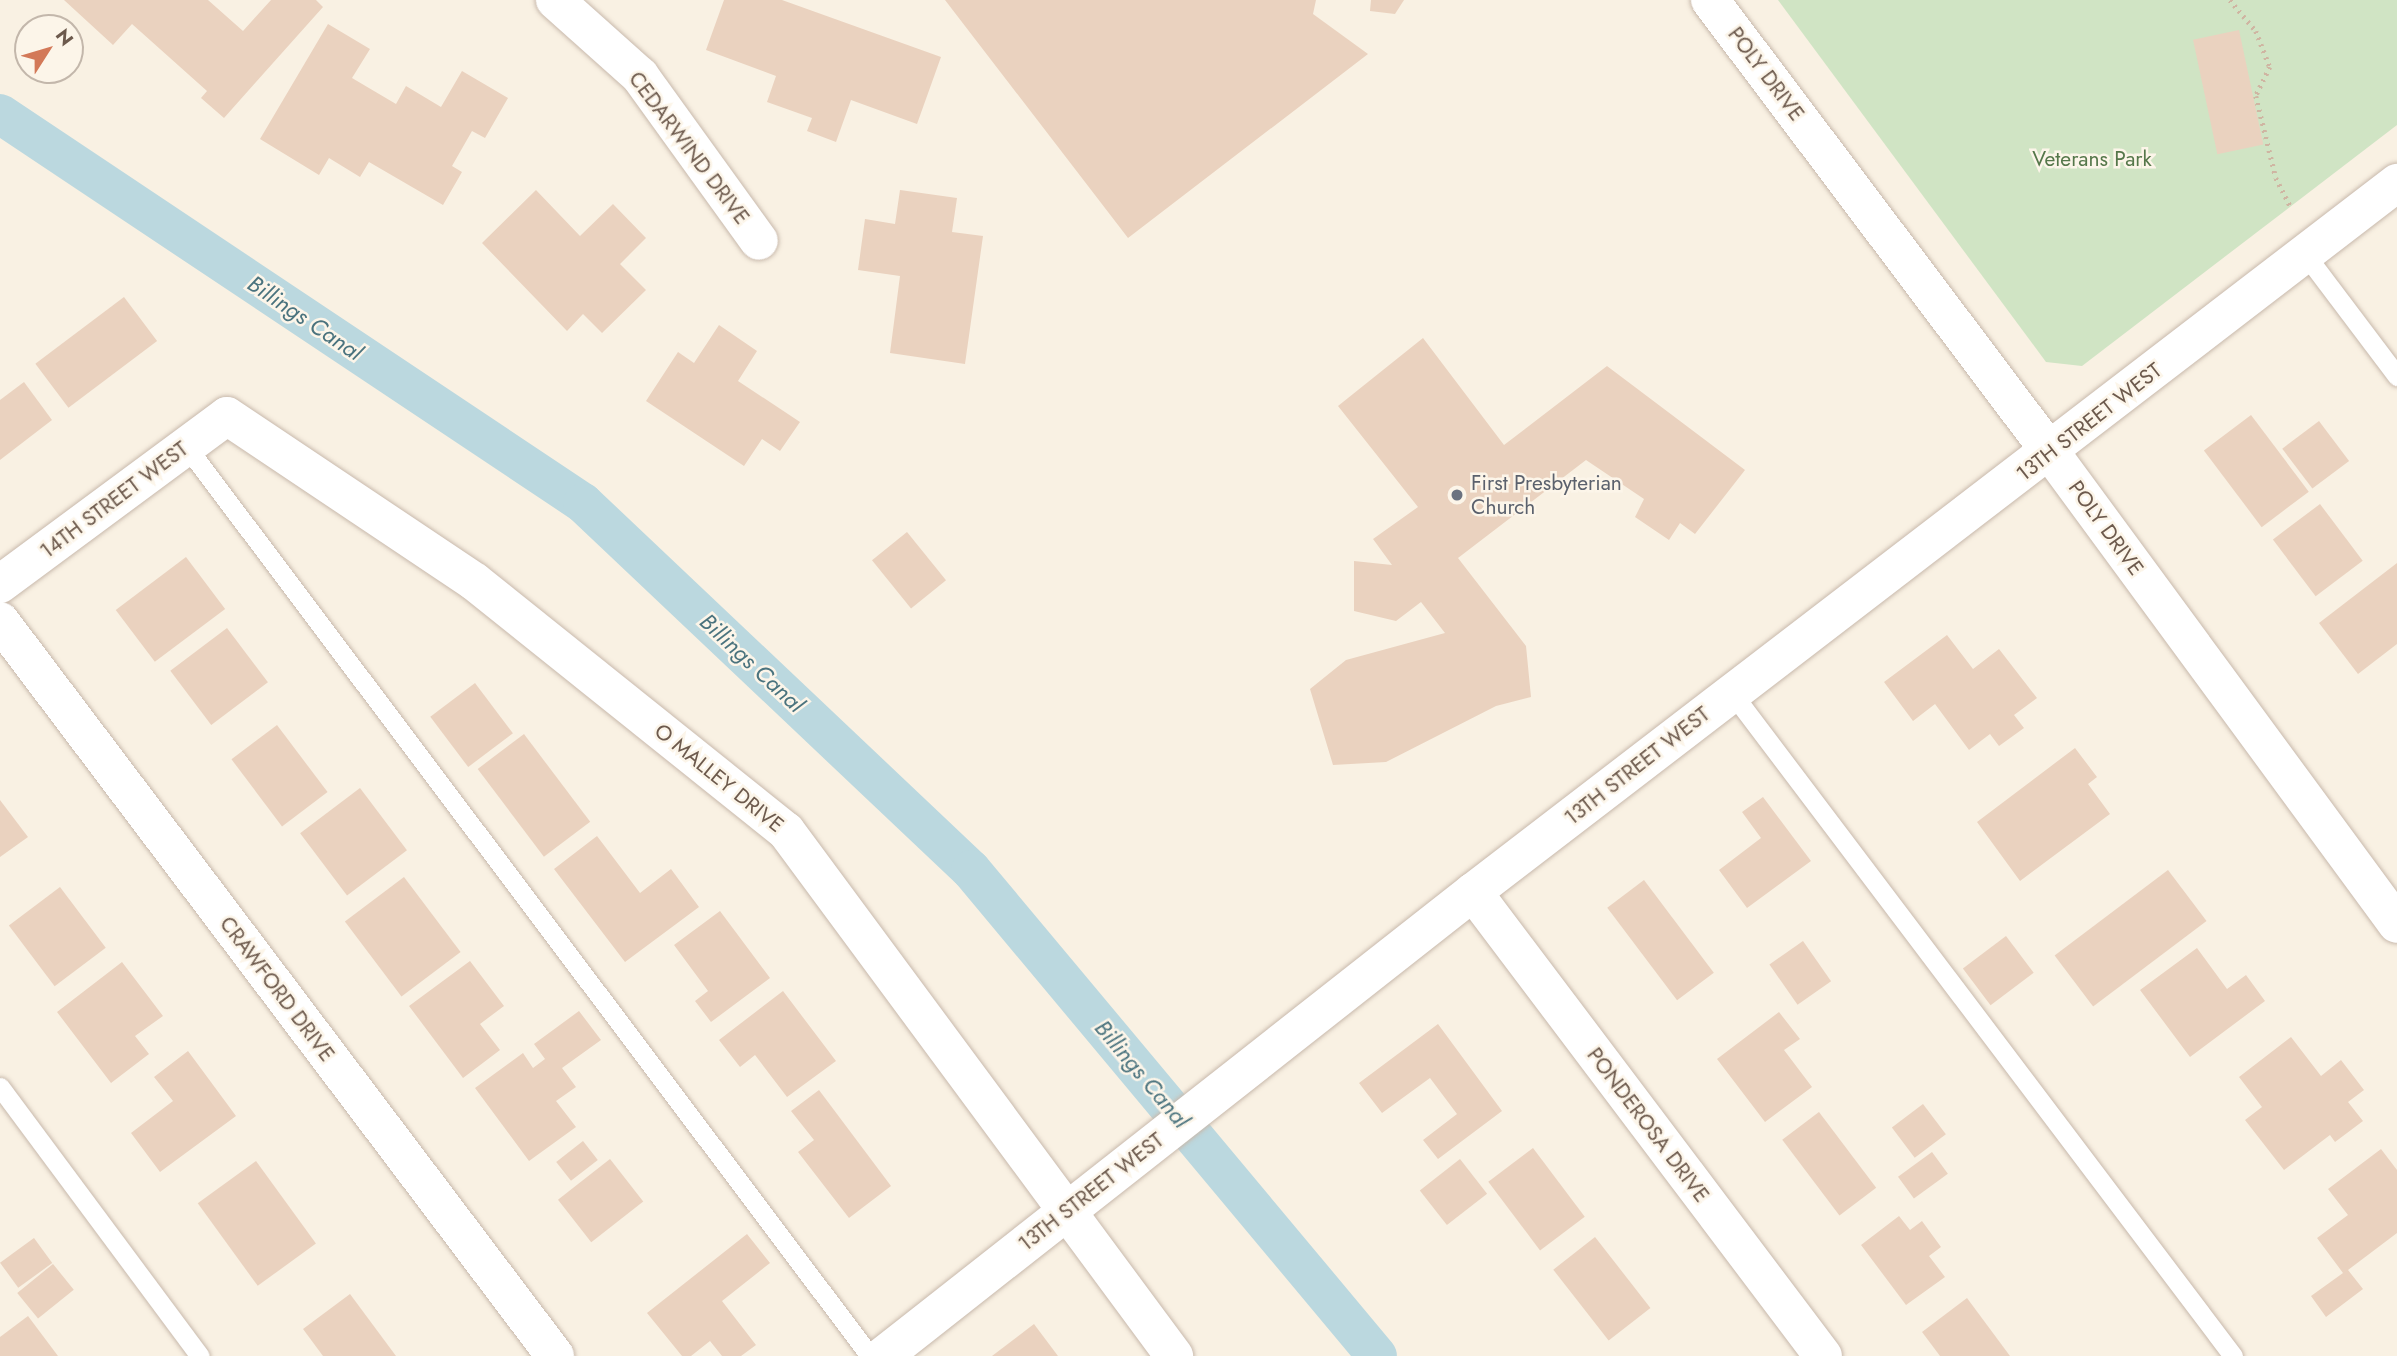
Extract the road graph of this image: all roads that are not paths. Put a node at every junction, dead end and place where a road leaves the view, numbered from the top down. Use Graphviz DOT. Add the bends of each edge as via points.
graph roads {
  1 [pos="555,0"];
  2 [pos="1710,0"];
  3 [pos="2397,183"];
  4 [pos="758,241"];
  5 [pos="2305,254"];
  6 [pos="2397,376"];
  7 [pos="227,416"];
  8 [pos="186,446"];
  9 [pos="2051,453"];
  10 [pos="0,584"];
  11 [pos="0,621"];
  12 [pos="1732,693"];
  13 [pos="1474,892"];
  14 [pos="2397,924"];
  15 [pos="0,1087"];
  16 [pos="1068,1209"];
  17 [pos="200,1356"];
  18 [pos="555,1356"];
  19 [pos="870,1356"];
  20 [pos="883,1356"];
  21 [pos="1174,1356"];
  22 [pos="1823,1356"];
  23 [pos="2233,1356"];
  1 -- 4 [label="street, CEDARWIND DRIVE" via="639,76"];
  2 -- 9 [label="street, POLY DRIVE"];
  3 -- 5 [label="street, 13TH STREET WEST"];
  5 -- 6 [label="lane"];
  5 -- 9 [label="street, 13TH STREET WEST"];
  7 -- 8 [label="street, 14TH STREET WEST"];
  7 -- 16 [label="street, O MALLEY DRIVE" via="475,582 786,831"];
  8 -- 10 [label="street, 14TH STREET WEST"];
  8 -- 19 [label="lane"];
  9 -- 12 [label="street, 13TH STREET WEST"];
  9 -- 14 [label="street, POLY DRIVE"];
  11 -- 18 [label="street, CRAWFORD DRIVE"];
  12 -- 13 [label="street, 13TH STREET WEST"];
  12 -- 23 [label="lane"];
  13 -- 16 [label="street, 13TH STREET WEST"];
  13 -- 22 [label="street, PONDEROSA DRIVE"];
  15 -- 17 [label="lane"];
  16 -- 20 [label="street, 13TH STREET WEST"];
  16 -- 21 [label="street, O MALLEY DRIVE"];
}
